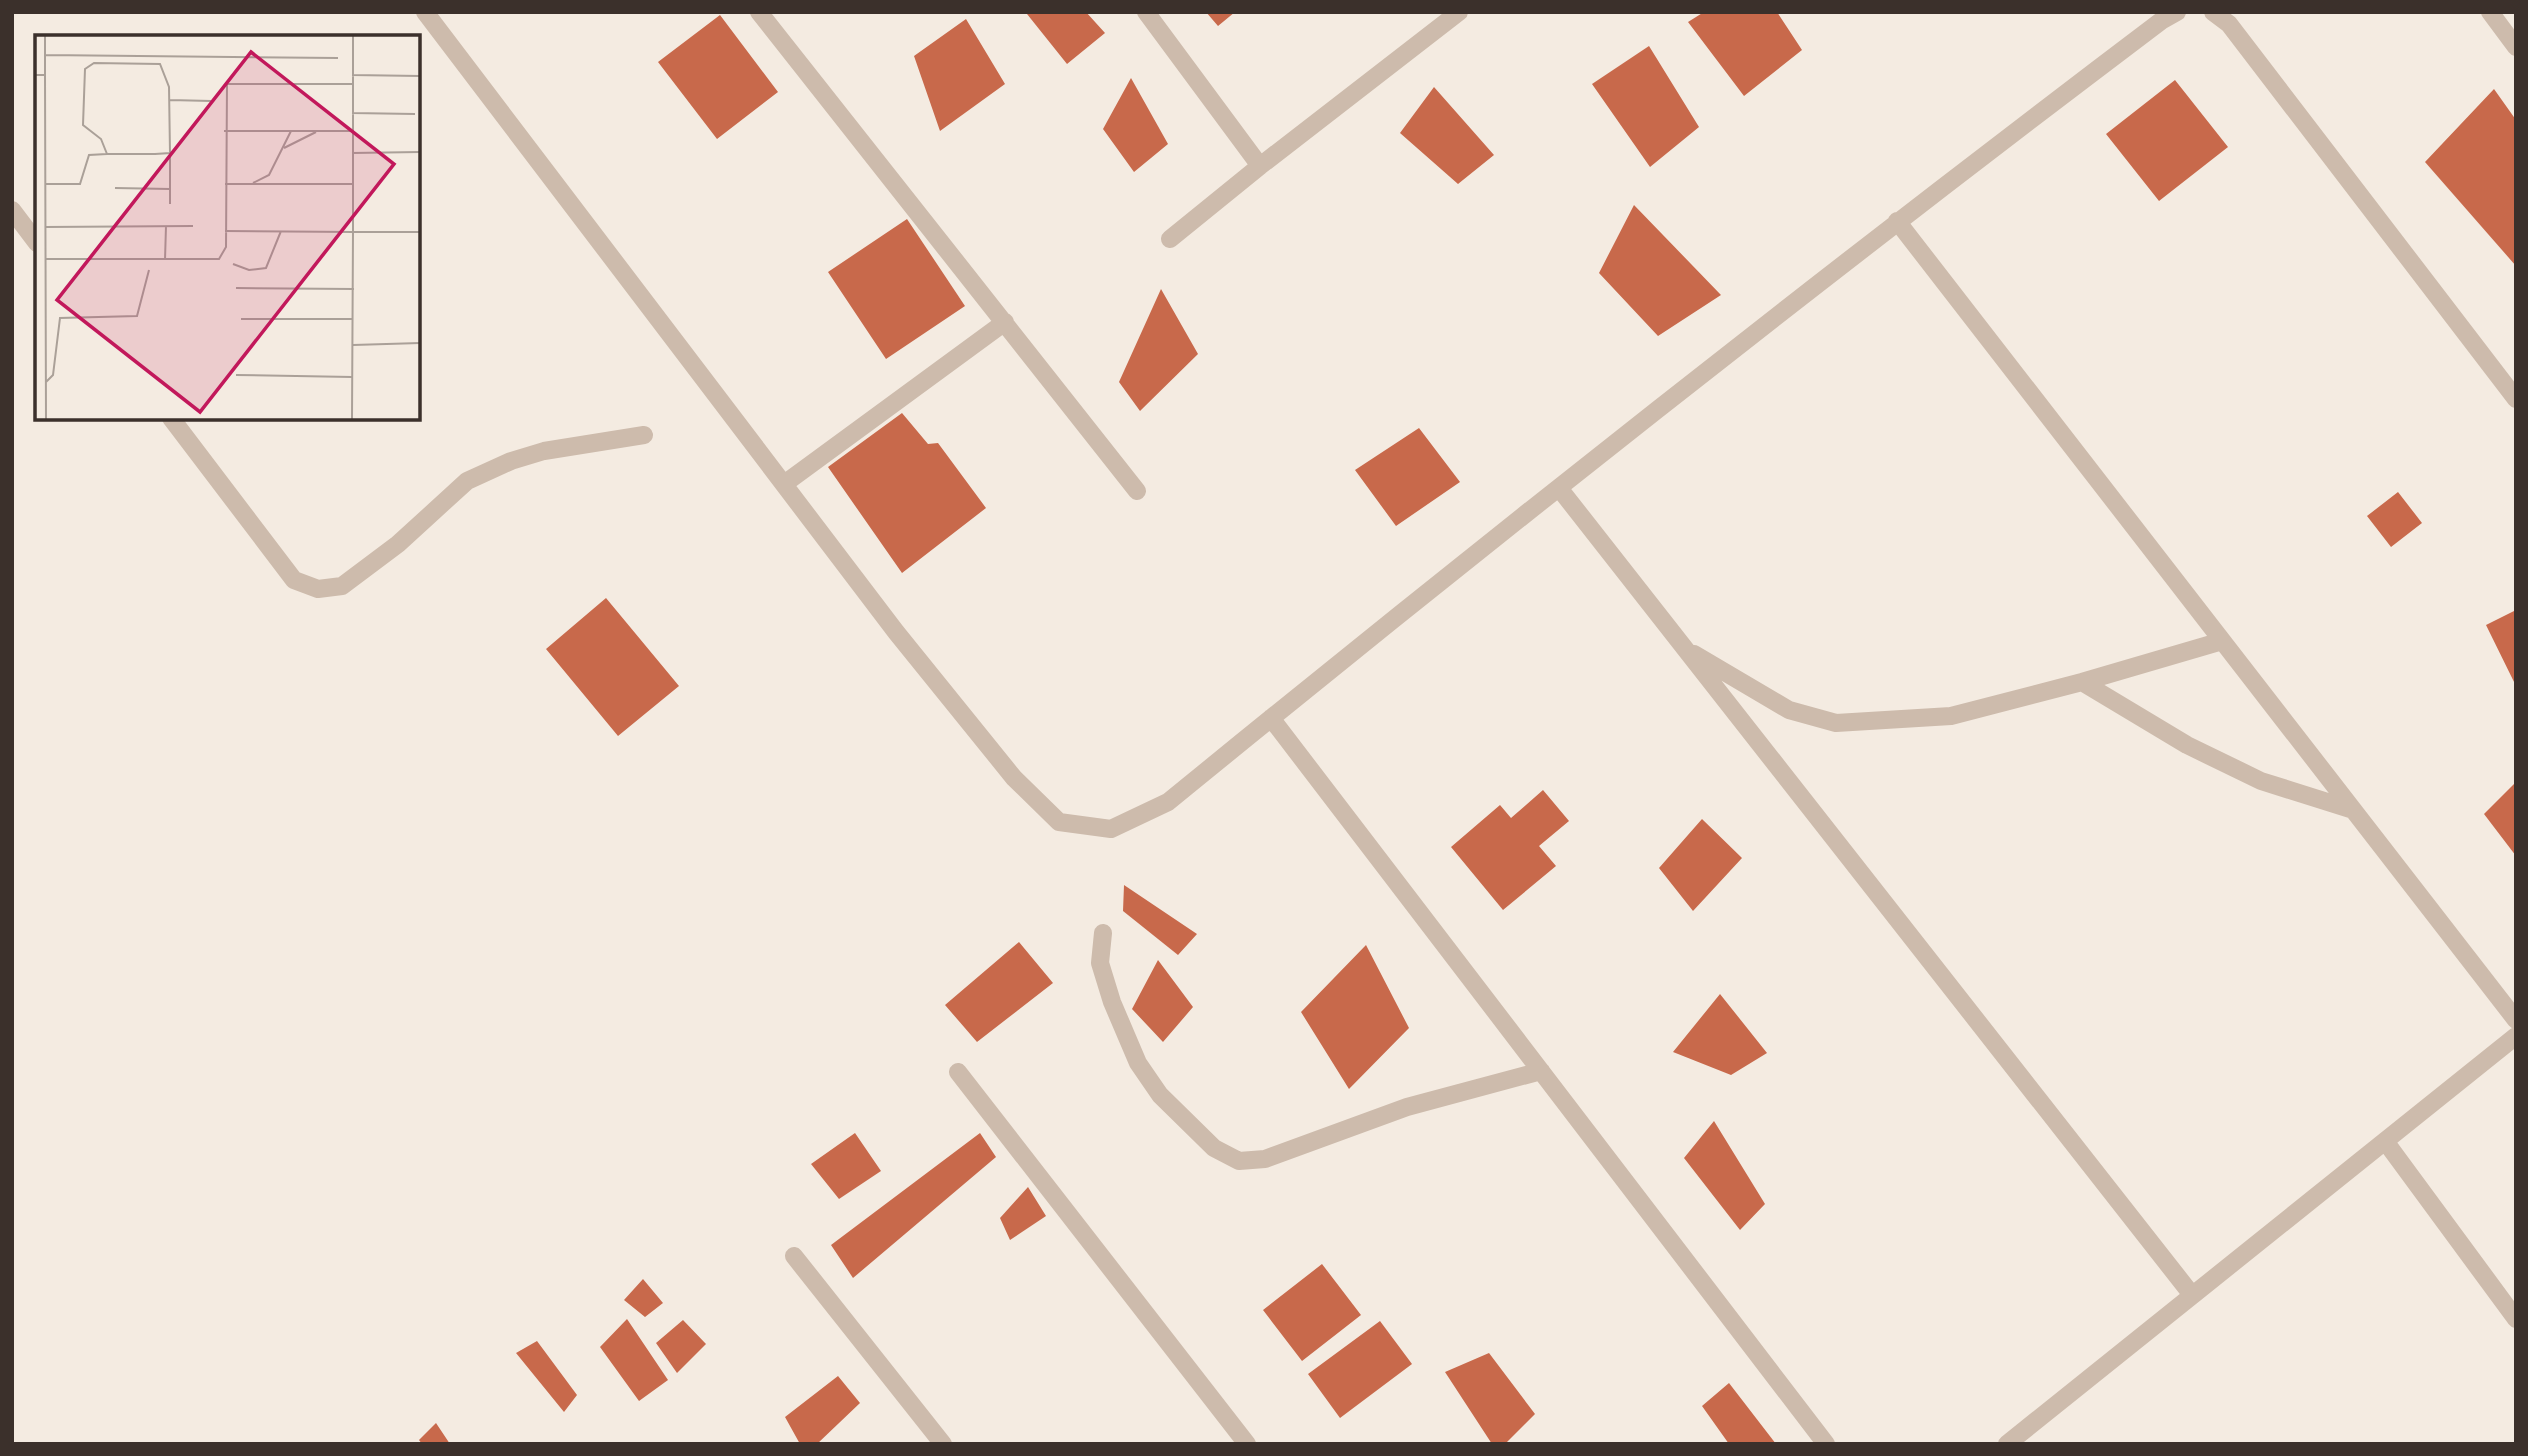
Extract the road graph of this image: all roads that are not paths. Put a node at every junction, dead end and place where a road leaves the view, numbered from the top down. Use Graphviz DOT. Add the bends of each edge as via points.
graph roads {
  1 [pos="425,12"];
  2 [pos="759,12"];
  3 [pos="1146,12"];
  4 [pos="1459,12"];
  5 [pos="2178,12"];
  6 [pos="2213,12"];
  7 [pos="2490,12"];
  8 [pos="2516,47"];
  9 [pos="1260,166"];
  10 [pos="12,210"];
  11 [pos="1896,221"];
  12 [pos="35,240"];
  13 [pos="1170,240"];
  14 [pos="1005,323"];
  15 [pos="2516,399"];
  16 [pos="173,420"];
  17 [pos="644,435"];
  18 [pos="784,484"];
  19 [pos="1559,488"];
  20 [pos="1137,491"];
  21 [pos="2222,641"];
  22 [pos="1685,649"];
  23 [pos="2082,682"];
  24 [pos="1271,718"];
  25 [pos="2353,810"];
  26 [pos="1103,933"];
  27 [pos="2516,1020"];
  28 [pos="2516,1036"];
  29 [pos="1541,1071"];
  30 [pos="958,1072"];
  31 [pos="2385,1141"];
  32 [pos="794,1256"];
  33 [pos="2192,1295"];
  34 [pos="2516,1319"];
  35 [pos="943,1444"];
  36 [pos="1247,1444"];
  37 [pos="1826,1444"];
  38 [pos="2007,1444"];
  1 -- 18 [label="street"];
  2 -- 14 [label="street"];
  3 -- 9 [label="street"];
  4 -- 9 [label="street"];
  5 -- 11 [label="street"];
  6 -- 15 [label="street" via="2229,24"];
  7 -- 8 [label="street"];
  9 -- 13 [label="street"];
  10 -- 12 [label="street"];
  11 -- 19 [label="street"];
  11 -- 21 [label="street"];
  14 -- 18 [label="street"];
  14 -- 20 [label="street"];
  16 -- 17 [label="street" via="294,580 318,589 342,586 398,544 467,481 544,451"];
  18 -- 24 [label="street" via="1005,768 1059,822 1111,829 1168,802"];
  19 -- 22 [label="street"];
  19 -- 24 [label="street"];
  21 -- 23 [label="street"];
  21 -- 25 [label="street"];
  22 -- 23 [label="street" via="1789,710 1836,723 1951,716"];
  22 -- 33 [label="street"];
  23 -- 25 [label="street" via="2187,745 2261,782"];
  24 -- 29 [label="street"];
  25 -- 27 [label="street"];
  26 -- 29 [label="street" via="1100,963 1138,1063 1160,1095 1214,1148 1239,1161 1265,1159 1407,1107"];
  28 -- 31 [label="street"];
  29 -- 37 [label="street"];
  30 -- 36 [label="street"];
  31 -- 33 [label="street"];
  31 -- 34 [label="street"];
  32 -- 35 [label="street"];
  33 -- 38 [label="street"];
}
